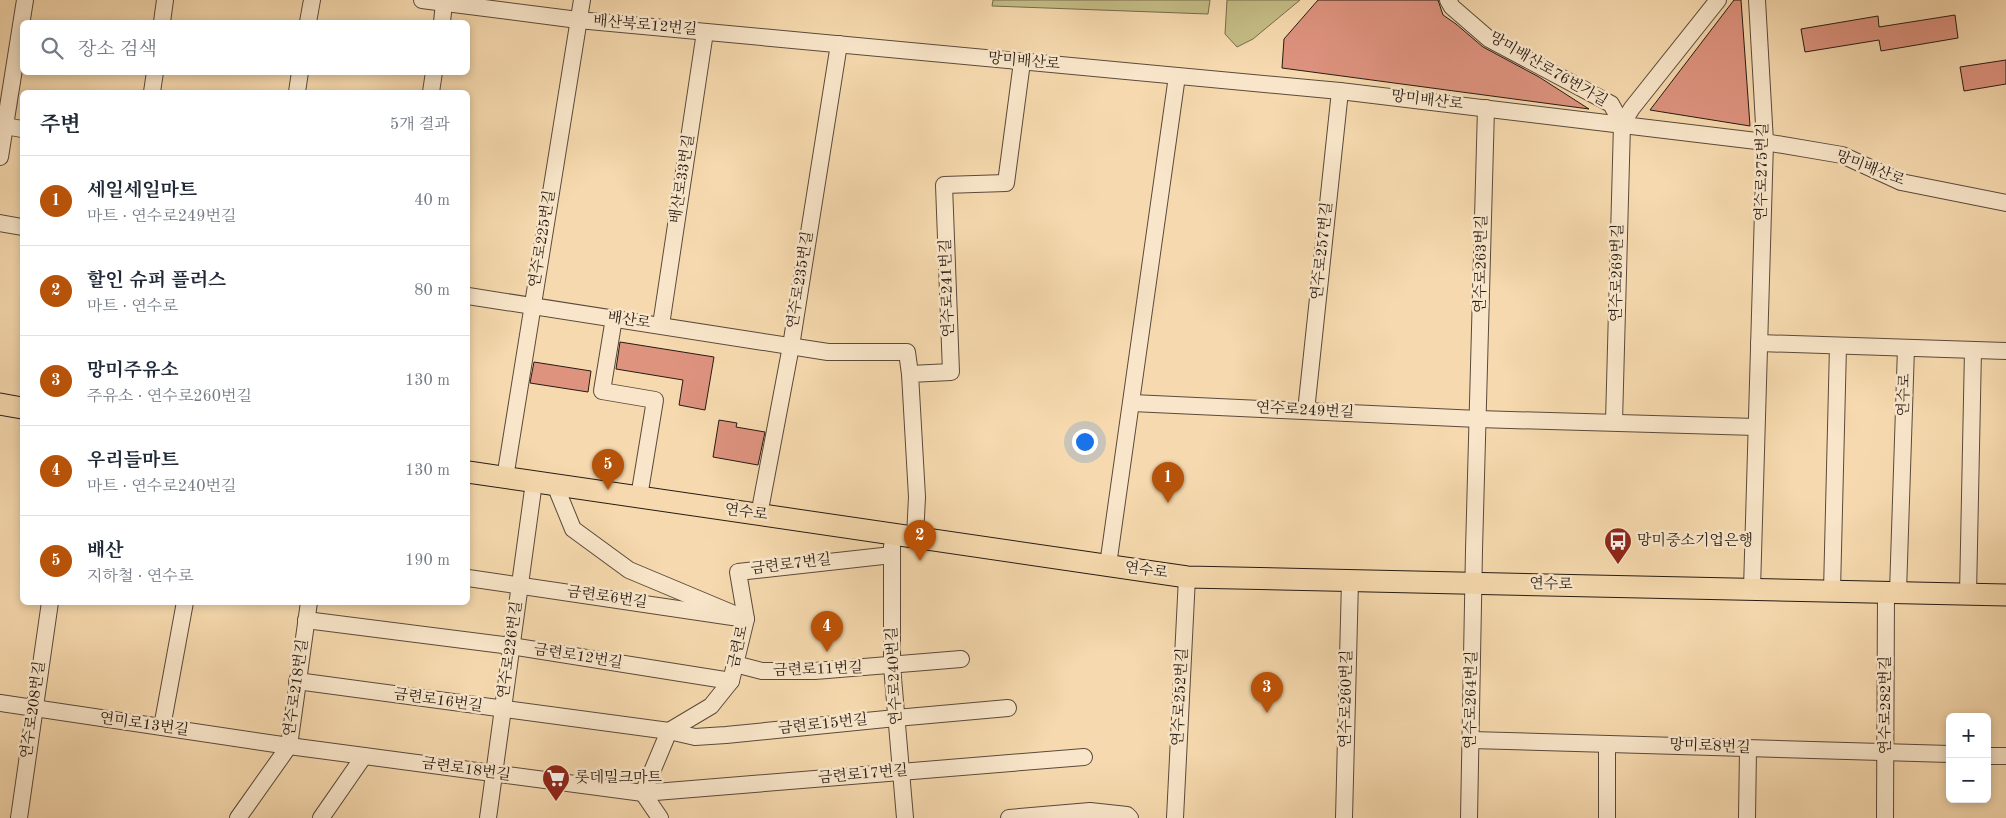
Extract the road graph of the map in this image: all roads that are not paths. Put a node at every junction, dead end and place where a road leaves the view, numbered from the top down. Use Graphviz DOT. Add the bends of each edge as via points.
graph roads {
  1 [pos="25,0"];
  2 [pos="165,0"];
  3 [pos="312,0"];
  4 [pos="422,0"];
  5 [pos="582,0"];
  6 [pos="1448,0"];
  7 [pos="1718,0"];
  8 [pos="1757,0"];
  9 [pos="444,3"];
  10 [pos="22,20"];
  11 [pos="162,20"];
  12 [pos="308,20"];
  13 [pos="442,20"];
  14 [pos="578,20"];
  15 [pos="20,32"];
  16 [pos="705,32"];
  17 [pos="838,44"];
  18 [pos="1022,62"];
  19 [pos="155,75"];
  20 [pos="300,75"];
  21 [pos="434,75"];
  22 [pos="1177,76"];
  23 [pos="152,90"];
  24 [pos="297,90"];
  25 [pos="431,90"];
  26 [pos="1340,91"];
  27 [pos="1486,108"];
  28 [pos="1622,124"];
  29 [pos="5,126"];
  30 [pos="20,129"];
  31 [pos="1765,142"];
  32 [pos="0,157"];
  33 [pos="2006,203"];
  34 [pos="0,223"];
  35 [pos="20,227"];
  36 [pos="470,296"];
  37 [pos="532,306"];
  38 [pos="614,318"];
  39 [pos="661,325"];
  40 [pos="1759,343"];
  41 [pos="791,346"];
  42 [pos="1838,346"];
  43 [pos="1906,348"];
  44 [pos="1973,350"];
  45 [pos="2006,351"];
  46 [pos="910,374"];
  47 [pos="1132,403"];
  48 [pos="0,404"];
  49 [pos="20,408"];
  50 [pos="1306,411"];
  51 [pos="1478,419"];
  52 [pos="1614,422"];
  53 [pos="1756,427"];
  54 [pos="470,472"];
  55 [pos="505,478"];
  56 [pos="534,482"];
  57 [pos="555,485"];
  58 [pos="639,497"];
  59 [pos="759,515"];
  60 [pos="891,534"];
  61 [pos="915,537"];
  62 [pos="892,555"];
  63 [pos="1108,565"];
  64 [pos="1187,577"];
  65 [pos="470,578"];
  66 [pos="1350,580"];
  67 [pos="1474,583"];
  68 [pos="520,585"];
  69 [pos="1752,589"];
  70 [pos="1832,591"];
  71 [pos="1892,592"];
  72 [pos="1968,594"];
  73 [pos="2006,595"];
  74 [pos="50,605"];
  75 [pos="184,605"];
  76 [pos="308,605"];
  77 [pos="746,619"];
  78 [pos="306,620"];
  79 [pos="512,646"];
  80 [pos="961,659"];
  81 [pos="735,664"];
  82 [pos="892,666"];
  83 [pos="297,681"];
  84 [pos="731,681"];
  85 [pos="0,703"];
  86 [pos="34,708"];
  87 [pos="1008,708"];
  88 [pos="503,710"];
  89 [pos="896,718"];
  90 [pos="162,727"];
  91 [pos="669,731"];
  92 [pos="1471,740"];
  93 [pos="1607,744"];
  94 [pos="289,746"];
  95 [pos="1748,749"];
  96 [pos="1887,753"];
  97 [pos="1946,754"];
  98 [pos="364,756"];
  99 [pos="1991,756"];
  100 [pos="2006,756"];
  101 [pos="1084,757"];
  102 [pos="901,771"];
  103 [pos="494,774"];
  104 [pos="644,793"];
  105 [pos="19,818"];
  106 [pos="238,818"];
  107 [pos="321,818"];
  108 [pos="488,818"];
  109 [pos="660,818"];
  110 [pos="905,818"];
  111 [pos="1009,818"];
  112 [pos="1130,818"];
  113 [pos="1175,818"];
  114 [pos="1344,818"];
  115 [pos="1469,818"];
  116 [pos="1607,818"];
  117 [pos="1747,818"];
  118 [pos="1885,818"];
  1 -- 10 [label="street"];
  2 -- 11 [label="street"];
  3 -- 12 [label="street"];
  4 -- 9 [label="street, 배산북로12번길"];
  5 -- 14 [label="street, 연수로225번길"];
  6 -- 28 [label="street, 망미배산로76번가길" via="1490,39 1611,104"];
  7 -- 28 [label="street"];
  8 -- 31 [label="street, 연수로275번길"];
  9 -- 13 [label="street"];
  9 -- 14 [label="street, 배산북로12번길"];
  14 -- 16 [label="street, 배산북로12번길"];
  14 -- 37 [label="street, 연수로225번길"];
  15 -- 29 [label="street"];
  16 -- 17 [label="street, 배산북로12번길"];
  16 -- 39 [label="street, 배산로33번길"];
  17 -- 18 [label="street, 망미배산로"];
  17 -- 41 [label="street, 연수로235번길"];
  18 -- 22 [label="street, 망미배산로"];
  18 -- 46 [label="street, 연수로241번길" via="1006,183 944,185 951,372"];
  19 -- 23 [label="street"];
  20 -- 24 [label="street"];
  21 -- 25 [label="street"];
  22 -- 26 [label="street, 망미배산로"];
  22 -- 47 [label="street"];
  26 -- 27 [label="street, 망미배산로"];
  26 -- 50 [label="street, 연수로257번길"];
  27 -- 28 [label="street, 망미배산로"];
  27 -- 51 [label="street, 연수로263번길"];
  28 -- 31 [label="street, 망미배산로"];
  28 -- 52 [label="street, 연수로269번길"];
  29 -- 30 [label="street"];
  29 -- 32 [label="street"];
  31 -- 33 [label="street, 망미배산로" via="1842,155 1901,182"];
  31 -- 40 [label="street, 연수로275번길"];
  34 -- 35 [label="street"];
  36 -- 37 [label="street, 배산로"];
  37 -- 38 [label="street, 배산로"];
  37 -- 55 [label="street, 연수로225번길"];
  38 -- 39 [label="street, 배산로"];
  38 -- 58 [label="street" via="602,391 655,400"];
  39 -- 41 [label="street, 배산로"];
  40 -- 42 [label="street"];
  40 -- 53 [label="street, 연수로275번길"];
  41 -- 46 [label="street, 배산로" via="828,352 907,352"];
  41 -- 59 [label="street, 연수로235번길"];
  42 -- 43 [label="street"];
  42 -- 70 [label="street"];
  43 -- 44 [label="street"];
  43 -- 71 [label="street, 연수로"];
  44 -- 45 [label="street"];
  44 -- 72 [label="street"];
  46 -- 61 [label="street" via="917,496"];
  47 -- 50 [label="street, 연수로249번길"];
  47 -- 63 [label="street"];
  48 -- 49 [label="main road"];
  50 -- 51 [label="street, 연수로249번길"];
  51 -- 52 [label="street"];
  51 -- 67 [label="street, 연수로263번길"];
  52 -- 53 [label="street"];
  53 -- 69 [label="street, 연수로275번길"];
  54 -- 55 [label="main road, 연수로"];
  55 -- 56 [label="main road, 연수로"];
  56 -- 57 [label="main road, 연수로"];
  56 -- 68 [label="street, 연수로226번길"];
  57 -- 58 [label="main road, 연수로"];
  57 -- 77 [label="street, 금련로" via="573,529 629,570"];
  58 -- 59 [label="main road, 연수로"];
  59 -- 60 [label="main road, 연수로"];
  60 -- 61 [label="main road, 연수로"];
  60 -- 62 [label="street, 연수로240번길"];
  61 -- 63 [label="main road, 연수로"];
  62 -- 77 [label="street, 금련로7번길" via="738,572"];
  62 -- 82 [label="street, 연수로240번길"];
  63 -- 64 [label="main road, 연수로"];
  64 -- 66 [label="main road, 연수로"];
  64 -- 113 [label="street, 연수로252번길"];
  65 -- 68 [label="street, 금련로6번길"];
  66 -- 67 [label="main road, 연수로"];
  66 -- 114 [label="street, 연수로260번길"];
  67 -- 69 [label="main road, 연수로"];
  67 -- 92 [label="street, 연수로264번길"];
  68 -- 77 [label="street, 금련로6번길"];
  68 -- 79 [label="street, 연수로226번길"];
  69 -- 70 [label="main road, 연수로"];
  70 -- 71 [label="main road, 연수로"];
  71 -- 72 [label="main road, 연수로"];
  71 -- 96 [label="street, 연수로282번길"];
  72 -- 73 [label="main road, 연수로"];
  74 -- 86 [label="street, 연수로208번길"];
  75 -- 90 [label="street"];
  76 -- 78 [label="street, 연수로218번길"];
  77 -- 81 [label="street, 금련로"];
  78 -- 79 [label="street, 금련로12번길"];
  78 -- 83 [label="street, 연수로218번길"];
  79 -- 84 [label="street, 금련로12번길"];
  79 -- 88 [label="street, 연수로226번길"];
  80 -- 82 [label="street, 금련로11번길"];
  81 -- 82 [label="street, 금련로11번길" via="762,672"];
  81 -- 84 [label="street, 금련로"];
  82 -- 89 [label="street, 연수로240번길"];
  83 -- 88 [label="street, 금련로16번길"];
  83 -- 94 [label="street, 연수로218번길"];
  84 -- 91 [label="street, 금련로" via="711,706"];
  85 -- 86 [label="street, 연미로13번길"];
  86 -- 90 [label="street, 연미로13번길"];
  86 -- 105 [label="street, 연수로208번길"];
  87 -- 89 [label="street, 금련로15번길"];
  88 -- 91 [label="street, 금련로16번길"];
  88 -- 103 [label="street, 연수로226번길"];
  89 -- 91 [label="street, 금련로15번길" via="726,736 695,737"];
  89 -- 102 [label="street, 연수로240번길"];
  90 -- 94 [label="street, 연미로13번길"];
  91 -- 104 [label="street"];
  92 -- 93 [label="street, 망미로8번길"];
  92 -- 115 [label="street, 연수로264번길"];
  93 -- 95 [label="street, 망미로8번길"];
  93 -- 116 [label="street"];
  94 -- 98 [label="street, 금련로18번길"];
  94 -- 106 [label="street, 연수로218번길"];
  95 -- 96 [label="street, 망미로8번길"];
  95 -- 117 [label="street"];
  96 -- 97 [label="street, 망미로8번길"];
  96 -- 118 [label="street, 연수로282번길"];
  98 -- 103 [label="street, 금련로18번길"];
  98 -- 107 [label="street"];
  99 -- 100 [label="street"];
  101 -- 102 [label="street, 금련로17번길"];
  102 -- 104 [label="street, 금련로17번길"];
  102 -- 110 [label="street, 연수로240번길"];
  103 -- 104 [label="street, 금련로18번길"];
  103 -- 108 [label="street, 연수로226번길"];
  104 -- 109 [label="street"];
  111 -- 112 [label="street" via="1090,811"];
}
